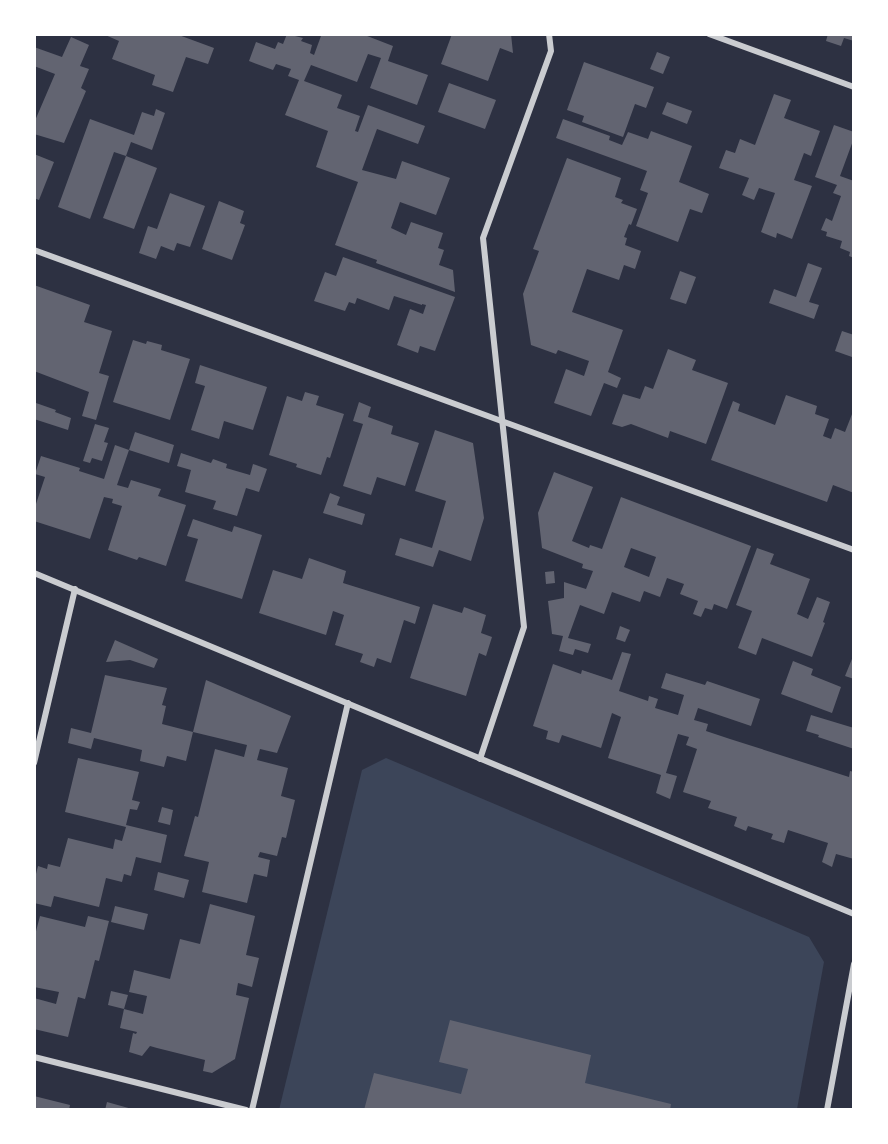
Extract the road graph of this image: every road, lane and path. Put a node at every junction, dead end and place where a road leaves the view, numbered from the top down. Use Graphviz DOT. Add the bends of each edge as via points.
graph roads {
  1 [pos="549,34"];
  2 [pos="709,34"];
  3 [pos="854,87"];
  4 [pos="34,250"];
  5 [pos="503,422"];
  6 [pos="854,550"];
  7 [pos="34,573"];
  8 [pos="75,589"];
  9 [pos="348,703"];
  10 [pos="480,759"];
  11 [pos="34,763"];
  12 [pos="854,914"];
  13 [pos="854,964"];
  14 [pos="34,1057"];
  15 [pos="246,1110"];
  16 [pos="252,1110"];
  17 [pos="827,1110"];
  1 -- 5 [label="street" via="551,51 483,238"];
  2 -- 3 [label="street"];
  4 -- 5 [label="street"];
  5 -- 6 [label="street"];
  5 -- 10 [label="street" via="524,627"];
  7 -- 8 [label="street"];
  8 -- 9 [label="street"];
  8 -- 11 [label="street"];
  9 -- 10 [label="street"];
  9 -- 16 [label="street"];
  10 -- 12 [label="street"];
  13 -- 17 [label="street"];
  14 -- 15 [label="street"];
}
